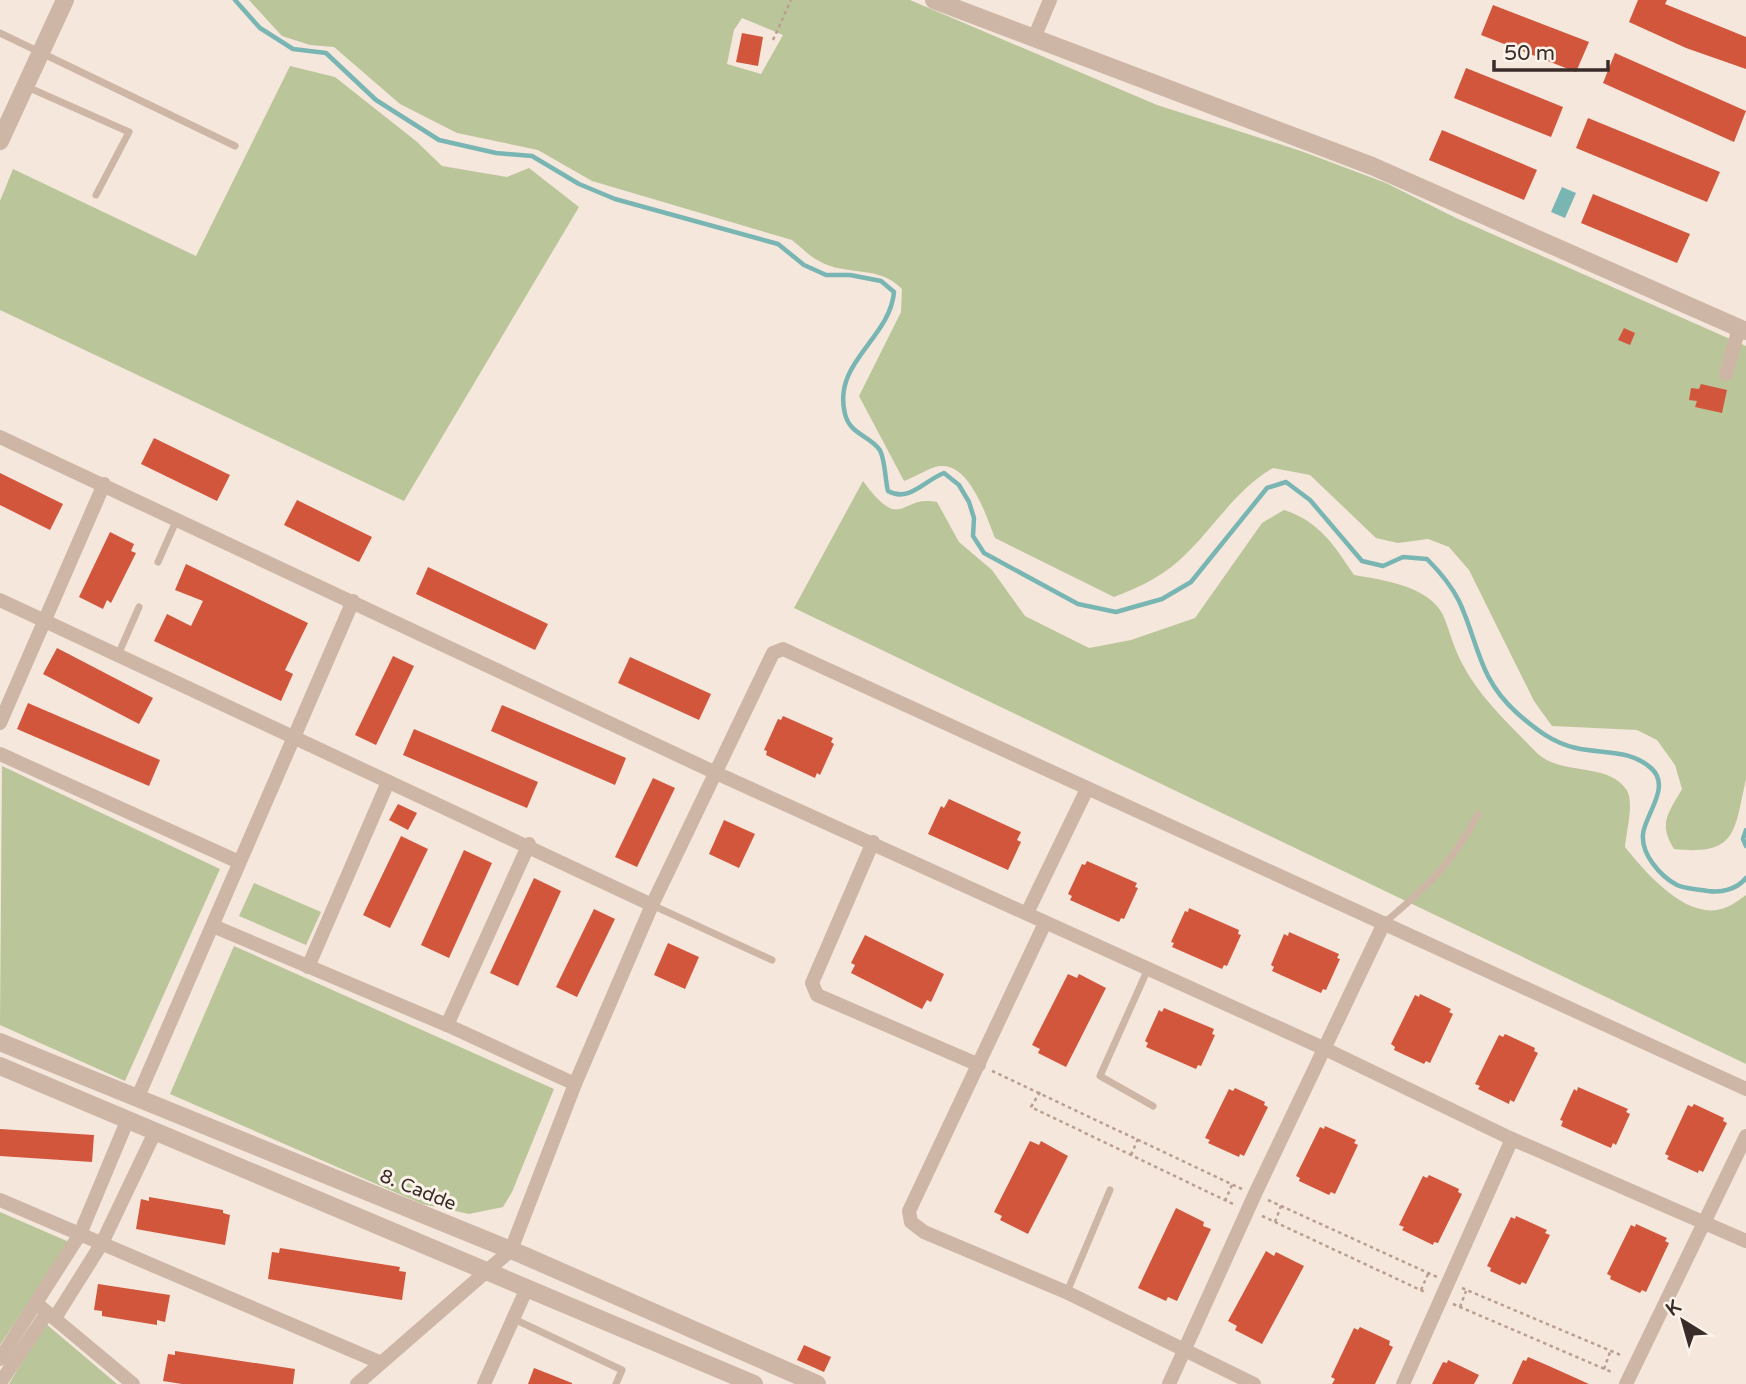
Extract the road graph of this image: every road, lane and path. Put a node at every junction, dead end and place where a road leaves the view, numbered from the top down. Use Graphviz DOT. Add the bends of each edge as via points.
graph roads {
  1 [pos="65,0"];
  2 [pos="791,0"];
  3 [pos="934,0"];
  4 [pos="1050,0"];
  5 [pos="0,33"];
  6 [pos="1034,38"];
  7 [pos="773,40"];
  8 [pos="40,52"];
  9 [pos="25,86"];
  10 [pos="0,142"];
  11 [pos="235,146"];
  12 [pos="96,195"];
  13 [pos="1742,329"];
  14 [pos="1726,374"];
  15 [pos="0,437"];
  16 [pos="104,484"];
  17 [pos="177,519"];
  18 [pos="159,562"];
  19 [pos="0,600"];
  20 [pos="353,601"];
  21 [pos="139,607"];
  22 [pos="43,621"];
  23 [pos="118,656"];
  24 [pos="0,723"];
  25 [pos="295,739"];
  26 [pos="0,754"];
  27 [pos="716,773"];
  28 [pos="388,782"];
  29 [pos="1087,789"];
  30 [pos="1478,814"];
  31 [pos="873,842"];
  32 [pos="528,844"];
  33 [pos="239,862"];
  34 [pos="652,905"];
  35 [pos="1027,913"];
  36 [pos="1045,923"];
  37 [pos="1384,923"];
  38 [pos="213,926"];
  39 [pos="772,960"];
  40 [pos="308,967"];
  41 [pos="1147,971"];
  42 [pos="447,1025"];
  43 [pos="0,1042"];
  44 [pos="1324,1048"];
  45 [pos="0,1066"];
  46 [pos="979,1066"];
  47 [pos="575,1084"];
  48 [pos="1746,1089"];
  49 [pos="1040,1092"];
  50 [pos="137,1099"];
  51 [pos="1153,1106"];
  52 [pos="128,1119"];
  53 [pos="155,1132"];
  54 [pos="1746,1136"];
  55 [pos="1138,1139"];
  56 [pos="1512,1139"];
  57 [pos="1131,1155"];
  58 [pos="1232,1185"];
  59 [pos="1110,1190"];
  60 [pos="1255,1194"];
  61 [pos="0,1200"];
  62 [pos="1225,1201"];
  63 [pos="1281,1206"];
  64 [pos="1248,1210"];
  65 [pos="1275,1222"];
  66 [pos="1703,1223"];
  67 [pos="80,1234"];
  68 [pos="1746,1241"];
  69 [pos="102,1242"];
  70 [pos="511,1250"];
  71 [pos="485,1272"];
  72 [pos="1429,1273"];
  73 [pos="1448,1282"];
  74 [pos="527,1288"];
  75 [pos="1421,1290"];
  76 [pos="1466,1290"];
  77 [pos="1066,1292"];
  78 [pos="1441,1299"];
  79 [pos="1460,1307"];
  80 [pos="46,1311"];
  81 [pos="514,1320"];
  82 [pos="1184,1350"];
  83 [pos="1611,1351"];
  84 [pos="0,1359"];
  85 [pos="379,1362"];
  86 [pos="1637,1362"];
  87 [pos="1604,1369"];
  88 [pos="1627,1382"];
  89 [pos="0,1383"];
  90 [pos="133,1384"];
  91 [pos="357,1384"];
  92 [pos="484,1384"];
  93 [pos="616,1384"];
  94 [pos="754,1384"];
  95 [pos="817,1384"];
  96 [pos="1169,1384"];
  97 [pos="1254,1384"];
  98 [pos="1403,1384"];
  1 -- 8 [label="street"];
  2 -- 7 [label="path"];
  3 -- 6 [label="street"];
  4 -- 6 [label="street"];
  5 -- 8 [label="lane"];
  6 -- 13 [label="street" via="1372,166"];
  8 -- 9 [label="street"];
  8 -- 11 [label="lane"];
  9 -- 10 [label="street"];
  9 -- 12 [label="lane" via="129,132"];
  13 -- 14 [label="street"];
  15 -- 16 [label="street"];
  16 -- 17 [label="street"];
  16 -- 22 [label="street"];
  17 -- 18 [label="lane"];
  17 -- 20 [label="street"];
  19 -- 22 [label="street"];
  20 -- 25 [label="street"];
  20 -- 27 [label="street"];
  21 -- 23 [label="lane"];
  22 -- 23 [label="street"];
  22 -- 24 [label="street"];
  23 -- 25 [label="street"];
  25 -- 28 [label="street"];
  25 -- 33 [label="street"];
  26 -- 33 [label="street"];
  27 -- 29 [label="street" via="773,653 783,649"];
  27 -- 31 [label="street"];
  27 -- 34 [label="street"];
  28 -- 32 [label="street"];
  28 -- 40 [label="street"];
  29 -- 35 [label="street"];
  29 -- 37 [label="street"];
  30 -- 37 [label="lane" via="1459,851"];
  31 -- 35 [label="street"];
  31 -- 46 [label="street" via="812,983 817,995"];
  32 -- 34 [label="street"];
  32 -- 42 [label="street"];
  33 -- 38 [label="street"];
  34 -- 39 [label="lane"];
  34 -- 47 [label="street"];
  35 -- 36 [label="street"];
  36 -- 41 [label="street"];
  36 -- 46 [label="street"];
  37 -- 44 [label="street"];
  37 -- 48 [label="street"];
  38 -- 40 [label="street"];
  38 -- 50 [label="street"];
  40 -- 42 [label="street"];
  41 -- 44 [label="street"];
  41 -- 51 [label="lane" via="1100,1076"];
  42 -- 47 [label="street"];
  43 -- 50 [label="street, 8. Cadde"];
  44 -- 56 [label="street"];
  44 -- 60 [label="street"];
  45 -- 52 [label="street"];
  46 -- 49 [label="path"];
  46 -- 77 [label="street" via="909,1211 911,1222 924,1232"];
  47 -- 70 [label="street"];
  49 -- 55 [label="path"];
  49 -- 57 [label="path" via="1031,1107"];
  50 -- 70 [label="street, 8. Cadde"];
  52 -- 53 [label="street"];
  52 -- 67 [label="street"];
  53 -- 69 [label="street"];
  53 -- 71 [label="street"];
  54 -- 66 [label="street"];
  55 -- 57 [label="path"];
  55 -- 58 [label="path"];
  56 -- 66 [label="street"];
  56 -- 73 [label="street"];
  57 -- 62 [label="path"];
  58 -- 60 [label="path"];
  58 -- 62 [label="path"];
  59 -- 77 [label="lane"];
  60 -- 63 [label="path"];
  60 -- 64 [label="street"];
  61 -- 67 [label="street"];
  62 -- 64 [label="path"];
  63 -- 65 [label="path"];
  63 -- 72 [label="path"];
  64 -- 65 [label="path"];
  64 -- 82 [label="street"];
  65 -- 75 [label="path"];
  66 -- 68 [label="street"];
  66 -- 86 [label="street"];
  67 -- 69 [label="street"];
  67 -- 80 [label="street"];
  69 -- 80 [label="street"];
  69 -- 85 [label="street"];
  70 -- 71 [label="street"];
  70 -- 95 [label="street, 8. Cadde"];
  71 -- 74 [label="street"];
  71 -- 85 [label="street"];
  72 -- 73 [label="path"];
  72 -- 75 [label="path"];
  73 -- 76 [label="path"];
  73 -- 78 [label="street"];
  74 -- 81 [label="street"];
  74 -- 94 [label="street"];
  75 -- 78 [label="path"];
  76 -- 79 [label="path"];
  76 -- 83 [label="path"];
  77 -- 82 [label="street"];
  78 -- 79 [label="path"];
  78 -- 98 [label="street"];
  79 -- 87 [label="path"];
  80 -- 84 [label="street"];
  80 -- 89 [label="street"];
  80 -- 90 [label="street"];
  81 -- 92 [label="street"];
  81 -- 93 [label="lane" via="622,1370"];
  82 -- 96 [label="street"];
  82 -- 97 [label="street"];
  83 -- 86 [label="path"];
  83 -- 87 [label="path"];
  85 -- 91 [label="street"];
  86 -- 88 [label="street"];
  87 -- 88 [label="path"];
}
